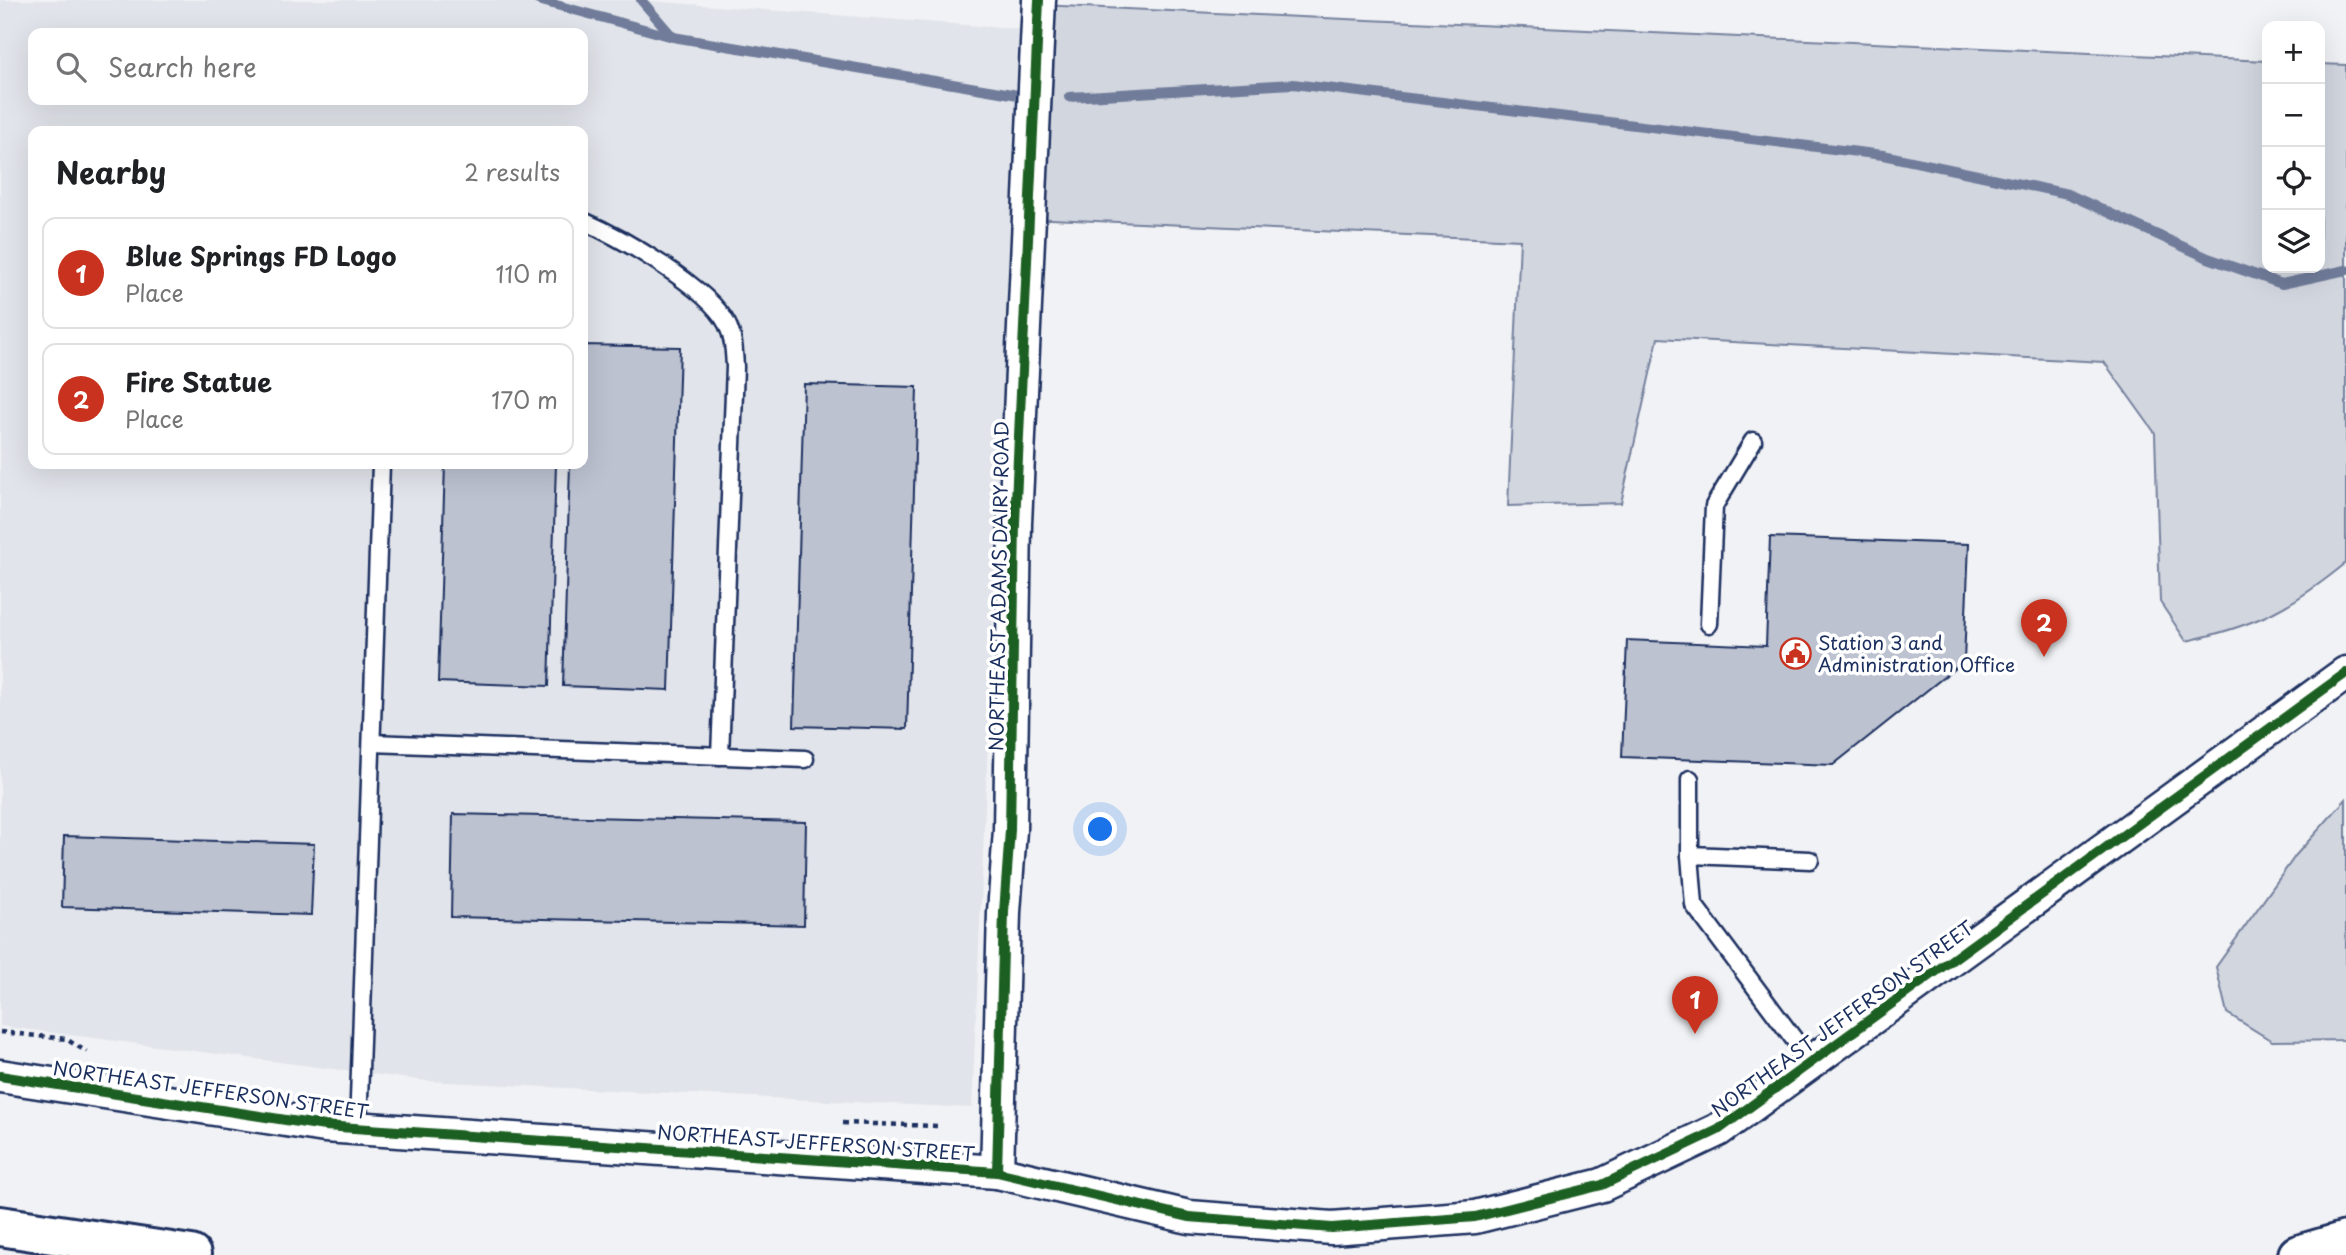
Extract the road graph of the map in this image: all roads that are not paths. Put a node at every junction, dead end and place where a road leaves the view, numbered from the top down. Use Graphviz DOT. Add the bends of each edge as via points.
graph roads {
  1 [pos="1039,0"];
  2 [pos="588,223"];
  3 [pos="1753,441"];
  4 [pos="382,469"];
  5 [pos="1709,624"];
  6 [pos="2346,673"];
  7 [pos="372,743"];
  8 [pos="720,756"];
  9 [pos="805,759"];
  10 [pos="1690,779"];
  11 [pos="1690,855"];
  12 [pos="1810,860"];
  13 [pos="1811,1062"];
  14 [pos="0,1076"];
  15 [pos="358,1128"];
  16 [pos="997,1172"];
  17 [pos="0,1226"];
  18 [pos="2346,1241"];
  19 [pos="191,1255"];
  20 [pos="2298,1255"];
  1 -- 16 [label="street, NORTHEAST ADAMS DAIRY ROAD" via="1015,511 1010,830"];
  2 -- 8 [label="lane" via="704,295 732,335 735,367"];
  3 -- 5 [label="lane" via="1714,506"];
  4 -- 7 [label="lane"];
  6 -- 13 [label="street, NORTHEAST JEFFERSON STREET"];
  7 -- 8 [label="lane"];
  7 -- 15 [label="lane"];
  8 -- 9 [label="lane"];
  10 -- 11 [label="lane"];
  11 -- 12 [label="lane"];
  11 -- 13 [label="lane" via="1694,905"];
  13 -- 16 [label="street, NORTHEAST JEFFERSON STREET" via="1718,1130 1602,1185 1475,1217 1332,1228 1189,1217"];
  14 -- 15 [label="street, NORTHEAST JEFFERSON STREET"];
  15 -- 16 [label="street, NORTHEAST JEFFERSON STREET"];
  17 -- 19 [label="highway"];
  18 -- 20 [label="highway"];
}
